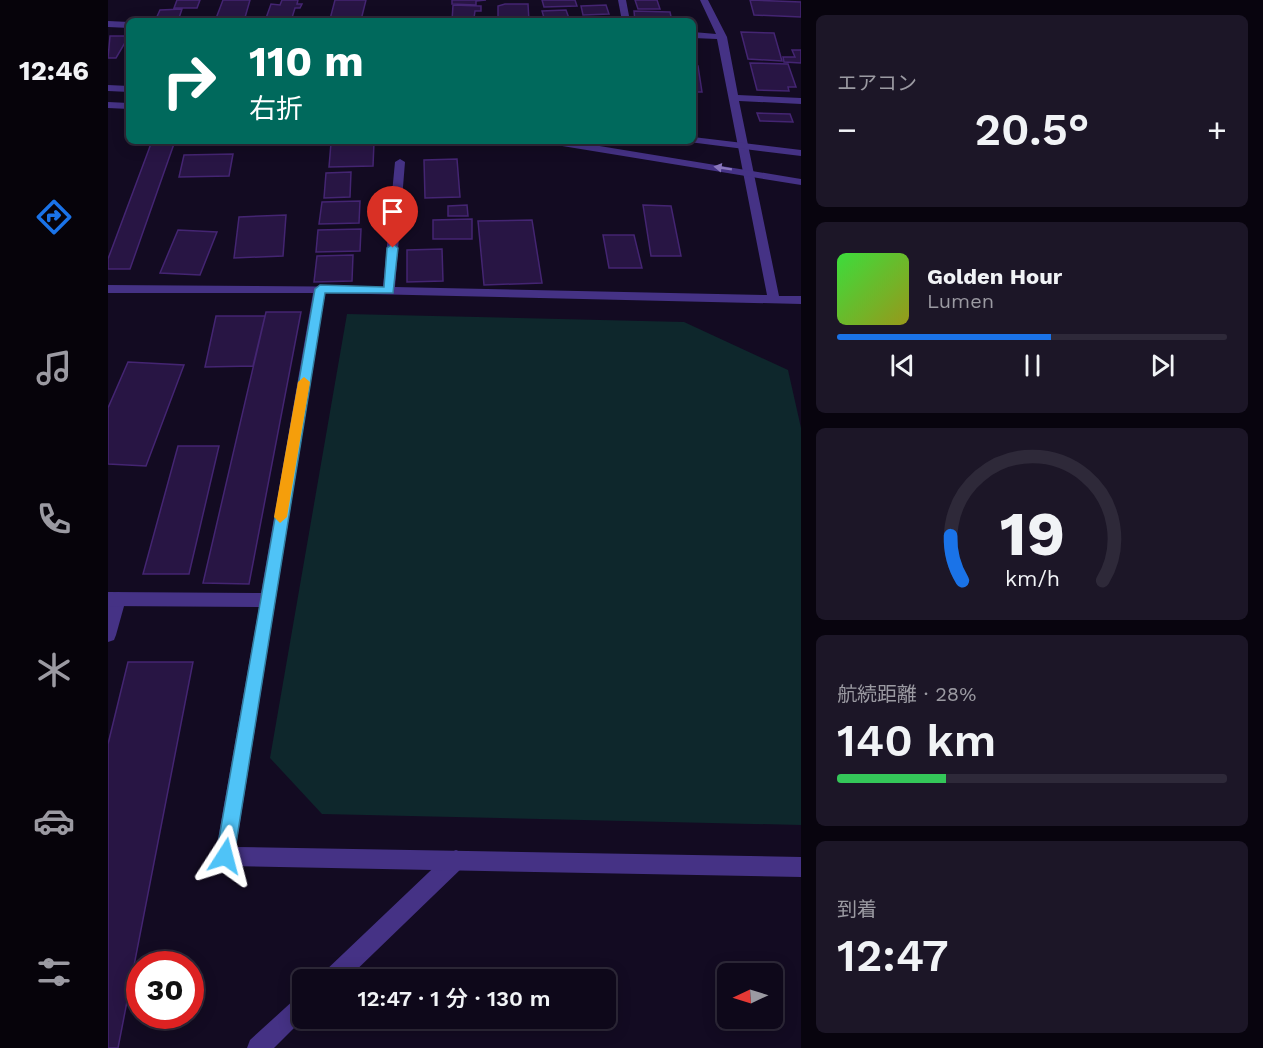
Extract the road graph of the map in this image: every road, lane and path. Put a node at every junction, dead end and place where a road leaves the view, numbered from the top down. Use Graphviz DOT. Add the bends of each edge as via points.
graph roads {
  1 [pos="622,0"];
  2 [pos="704,0"];
  3 [pos="625,18"];
  4 [pos="108,24"];
  5 [pos="126,25"];
  6 [pos="696,35"];
  7 [pos="723,37"];
  8 [pos="108,88"];
  9 [pos="126,89"];
  10 [pos="734,98"];
  11 [pos="801,101"];
  12 [pos="108,105"];
  13 [pos="126,106"];
  14 [pos="696,140"];
  15 [pos="569,144"];
  16 [pos="746,147"];
  17 [pos="801,153"];
  18 [pos="400,162"];
  19 [pos="751,172"];
  20 [pos="801,182"];
  21 [pos="108,289"];
  22 [pos="320,289"];
  23 [pos="389,290"];
  24 [pos="774,299"];
  25 [pos="801,300"];
  26 [pos="113,599"];
  27 [pos="266,600"];
  28 [pos="108,635"];
  29 [pos="456,860"];
  30 [pos="801,867"];
  31 [pos="342,969"];
  32 [pos="292,1016"];
  33 [pos="258,1048"];
  1 -- 3 [label="street"];
  2 -- 7 [label="street"];
  4 -- 5 [label="street"];
  6 -- 7 [label="street"];
  7 -- 10 [label="street"];
  8 -- 9 [label="street"];
  10 -- 11 [label="street"];
  10 -- 16 [label="street"];
  12 -- 13 [label="street"];
  14 -- 16 [label="street"];
  19 -- 15 [label="street, one-way"];
  16 -- 17 [label="street"];
  16 -- 19 [label="street"];
  18 -- 23 [label="street"];
  19 -- 20 [label="street"];
  19 -- 24 [label="street"];
  21 -- 22 [label="street"];
  22 -- 23 [label="street"];
  22 -- 27 [label="street"];
  23 -- 24 [label="street"];
  24 -- 25 [label="street"];
  26 -- 27 [label="street"];
  26 -- 28 [label="street"];
  27 -- 29 [label="street" via="225,856"];
  29 -- 30 [label="street"];
  29 -- 31 [label="street"];
  32 -- 33 [label="street"];
}
